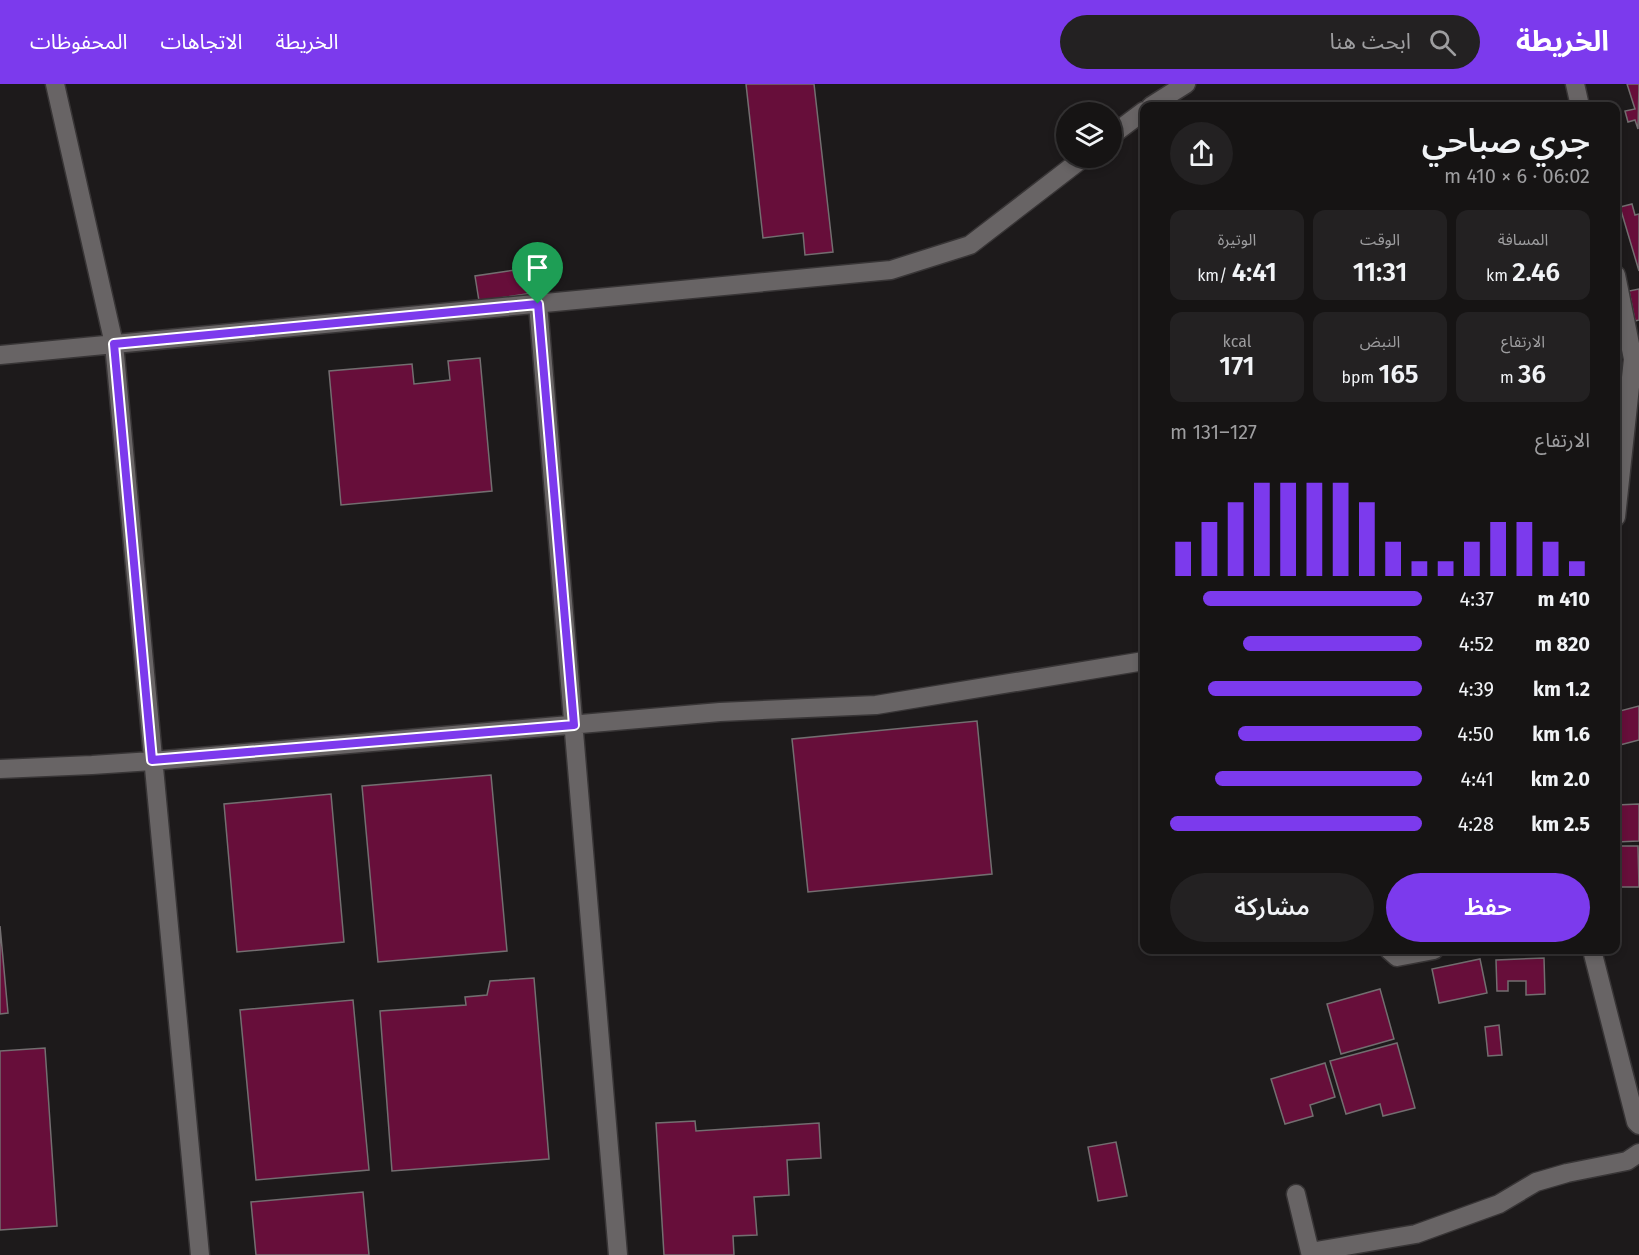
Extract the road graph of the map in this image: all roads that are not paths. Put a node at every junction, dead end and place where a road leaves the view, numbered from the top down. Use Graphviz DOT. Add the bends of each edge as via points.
graph roads {
  1 [pos="55,84"];
  2 [pos="1186,84"];
  3 [pos="1575,84"];
  4 [pos="1157,102"];
  5 [pos="1579,102"];
  6 [pos="1140,114"];
  7 [pos="1122,128"];
  8 [pos="1070,168"];
  9 [pos="1620,288"];
  10 [pos="538,304"];
  11 [pos="1634,333"];
  12 [pos="114,344"];
  13 [pos="0,355"];
  14 [pos="1620,480"];
  15 [pos="1140,662"];
  16 [pos="574,725"];
  17 [pos="152,760"];
  18 [pos="0,769"];
  19 [pos="1394,954"];
  20 [pos="1413,954"];
  21 [pos="1593,954"];
  22 [pos="1639,1125"];
  23 [pos="1639,1153"];
  24 [pos="1296,1194"];
  25 [pos="200,1255"];
  26 [pos="618,1255"];
  1 -- 12 [label="street"];
  2 -- 4 [label="street"];
  3 -- 5 [label="street"];
  6 -- 7 [label="street"];
  8 -- 10 [label="street" via="970,245 891,270"];
  9 -- 11 [label="street"];
  10 -- 12 [label="street"];
  10 -- 16 [label="street"];
  11 -- 14 [label="street"];
  12 -- 13 [label="street"];
  12 -- 17 [label="street"];
  15 -- 16 [label="street" via="876,705 720,712"];
  16 -- 17 [label="street"];
  16 -- 26 [label="street"];
  17 -- 18 [label="street"];
  17 -- 25 [label="street"];
  19 -- 20 [label="street"];
  21 -- 22 [label="street"];
  23 -- 24 [label="street" via="1627,1161 1536,1182 1499,1204 1416,1234 1310,1252"];
}
